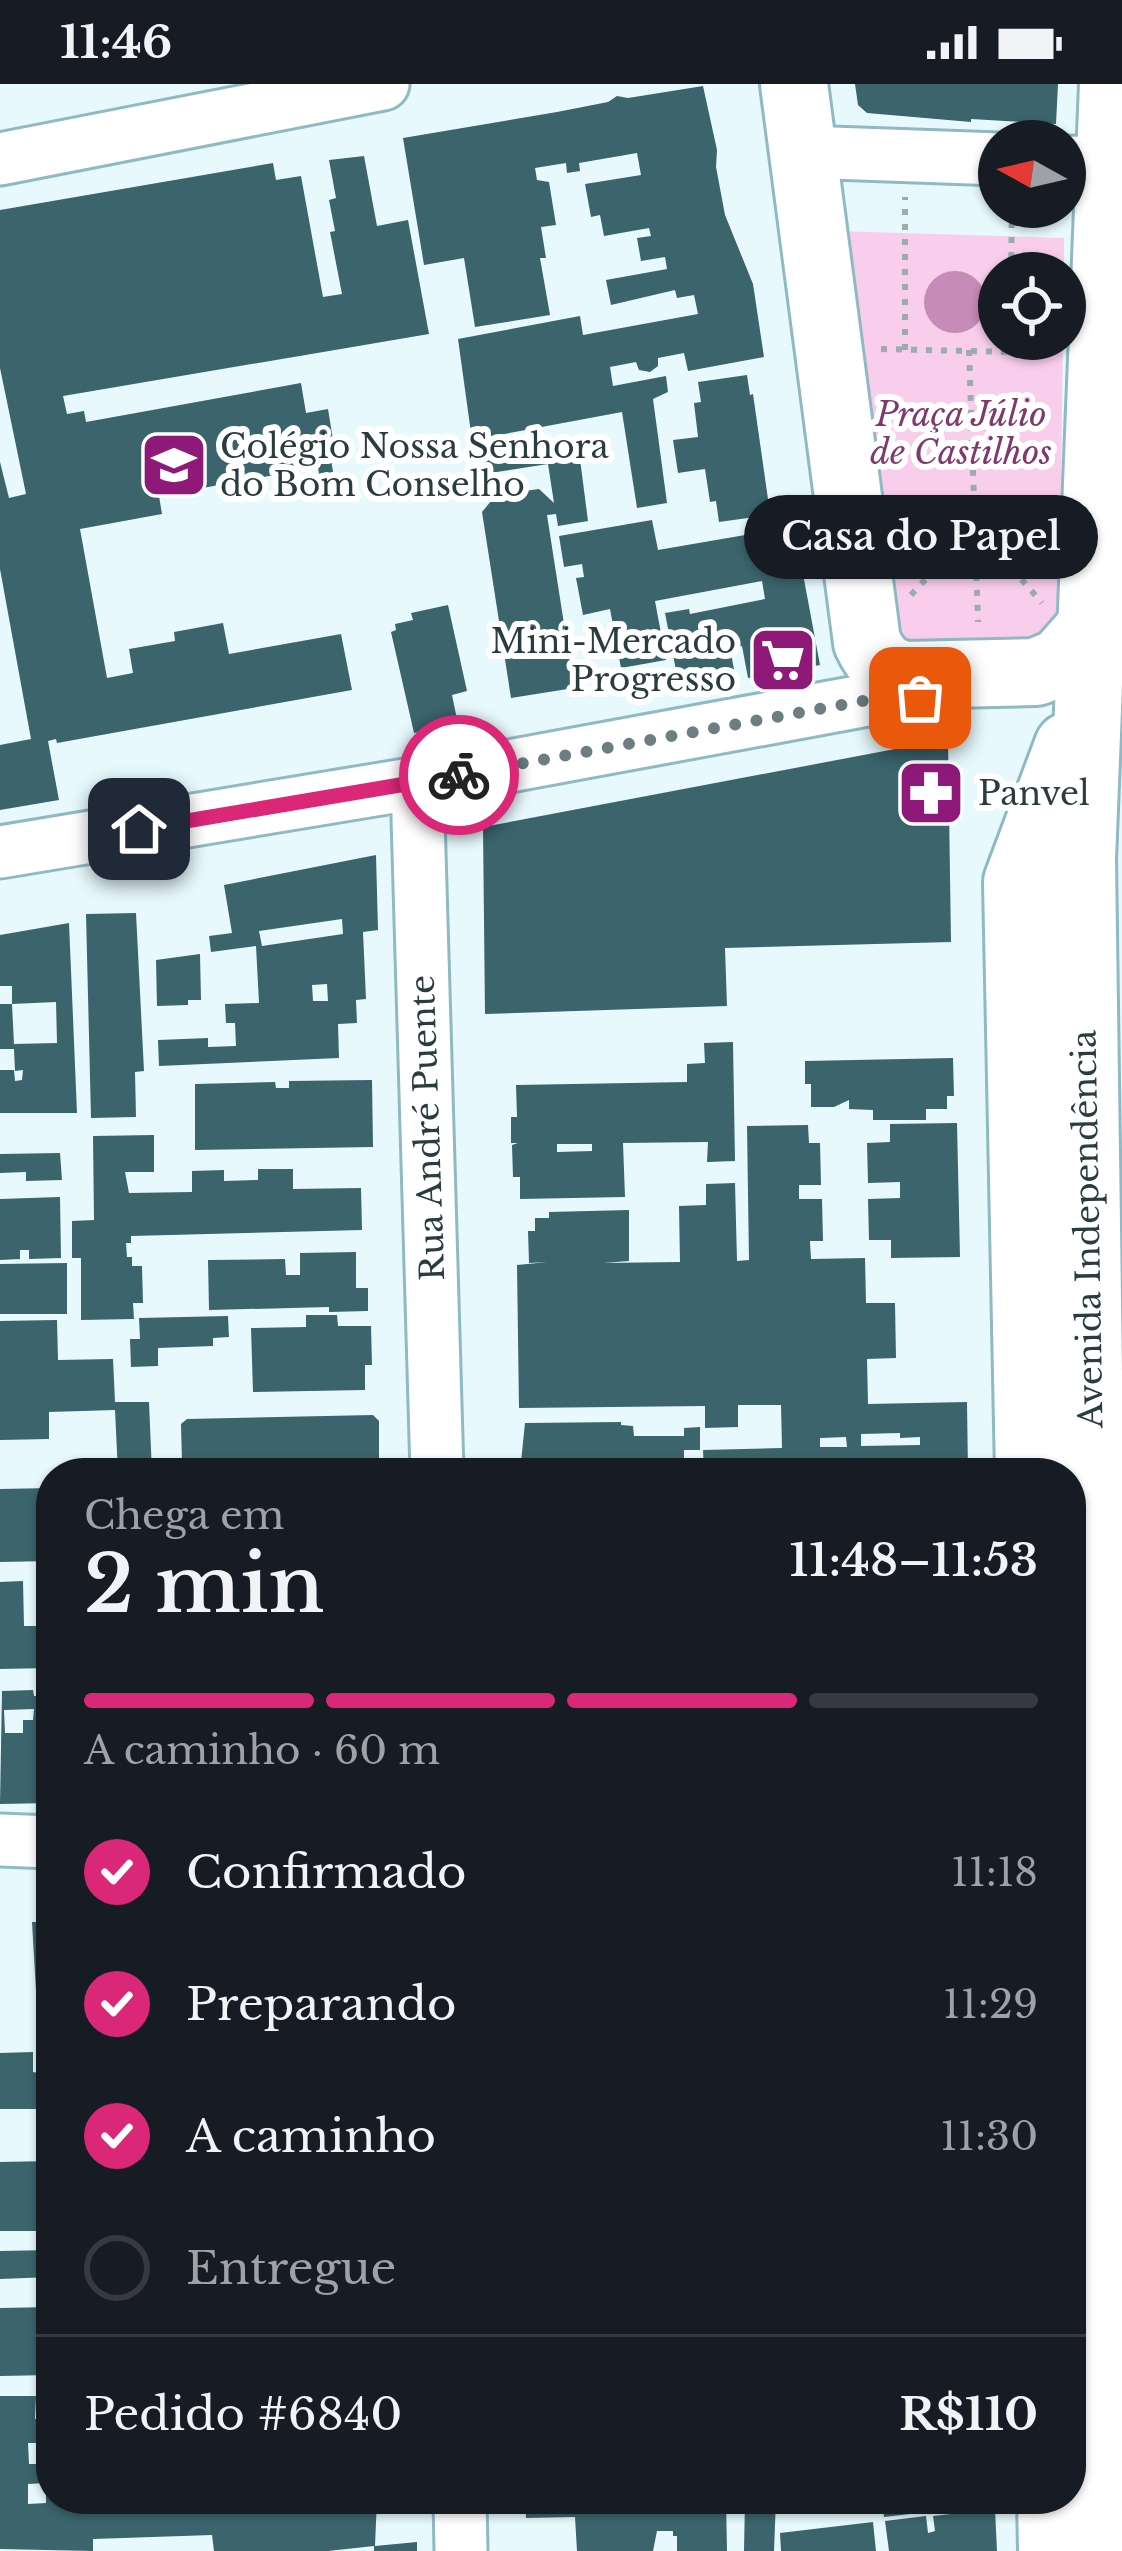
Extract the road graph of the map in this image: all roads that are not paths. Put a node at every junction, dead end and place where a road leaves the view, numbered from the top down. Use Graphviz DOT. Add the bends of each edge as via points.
graph roads {
  1 [pos="383,84"];
  2 [pos="794,84"];
  3 [pos="1113,84"];
  4 [pos="804,152"];
  5 [pos="0,159"];
  6 [pos="978,159"];
  7 [pos="1087,162"];
  8 [pos="1090,628"];
  9 [pos="870,670"];
  10 [pos="1104,700"];
  11 [pos="417,783"];
  12 [pos="0,852"];
  13 [pos="1106,1446"];
  14 [pos="437,1458"];
  15 [pos="1029,1458"];
  16 [pos="0,1840"];
  17 [pos="36,1841"];
  18 [pos="1111,1927"];
  19 [pos="460,2514"];
  20 [pos="1051,2514"];
  21 [pos="461,2551"];
  22 [pos="1052,2551"];
  23 [pos="1102,2551"];
  1 -- 5 [label="street"];
  2 -- 4 [label="main road"];
  3 -- 7 [label="main road, Avenida Independência"];
  4 -- 6 [label="street"];
  4 -- 9 [label="main road"];
  7 -- 8 [label="main road, Avenida Independência" via="1104,356"];
  8 -- 9 [label="main road" via="1048,669"];
  8 -- 10 [label="main road, Avenida Independência"];
  9 -- 10 [label="street"];
  9 -- 11 [label="street"];
  10 -- 13 [label="main road, Avenida Independência" via="1082,859"];
  10 -- 15 [label="main road, Avenida Independência" via="1017,881"];
  11 -- 12 [label="street"];
  11 -- 14 [label="street, Rua André Puente"];
  13 -- 18 [label="main road, Avenida Independência"];
  16 -- 17 [label="street"];
  18 -- 23 [label="main road, Avenida Independência" via="1112,2437"];
  19 -- 21 [label="street"];
  20 -- 22 [label="main road"];
}
